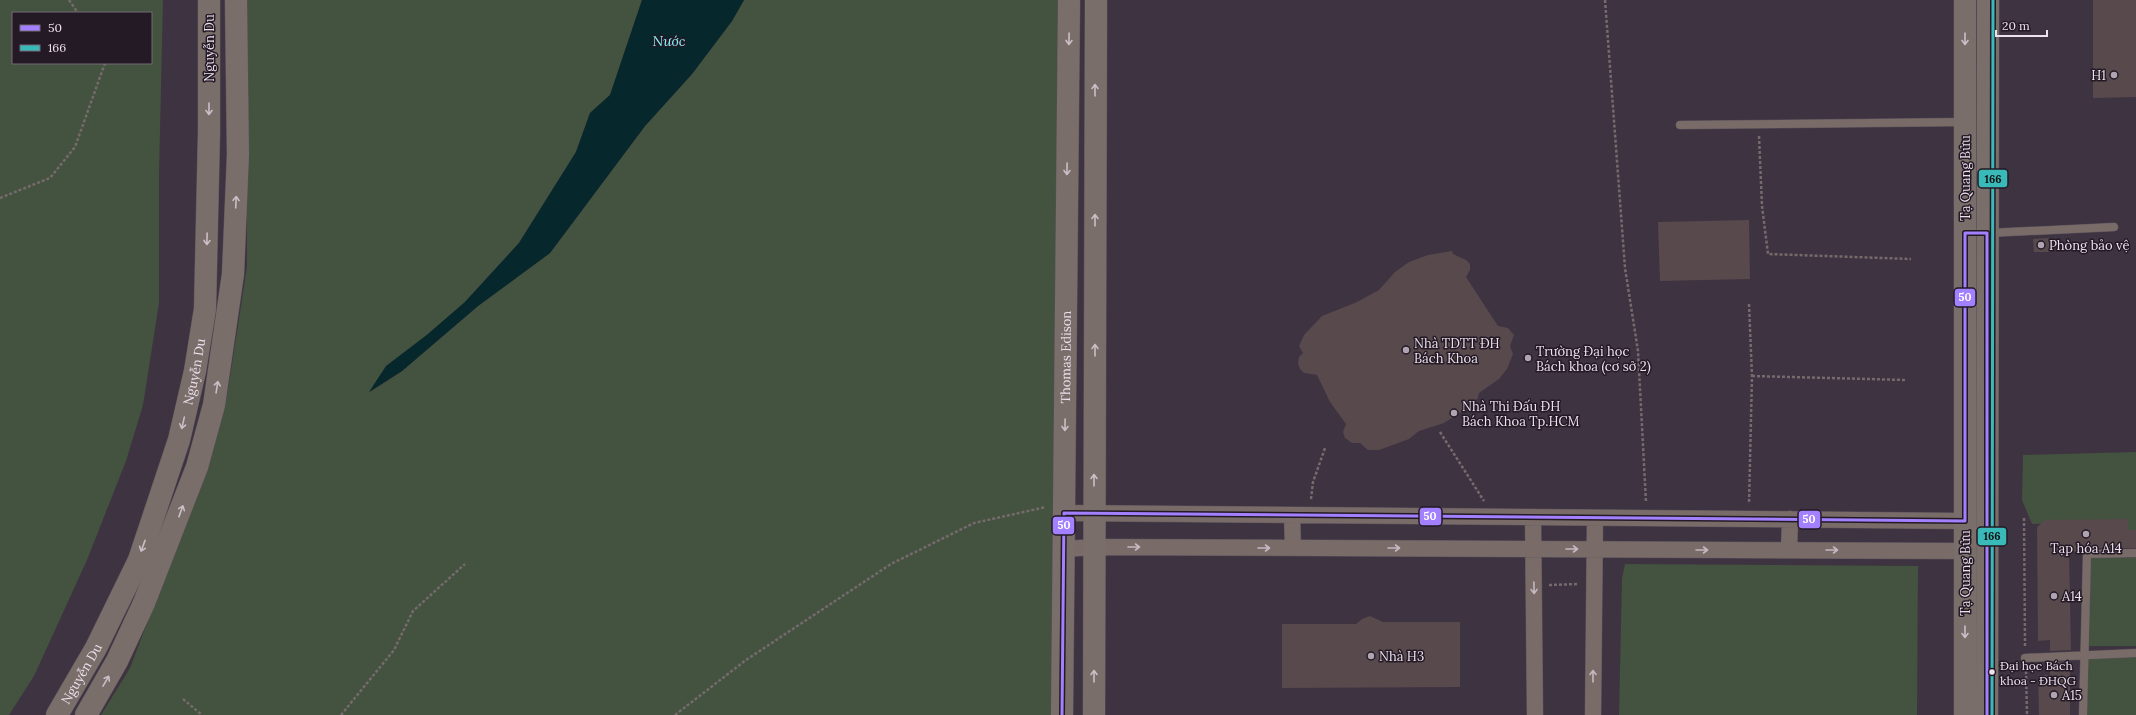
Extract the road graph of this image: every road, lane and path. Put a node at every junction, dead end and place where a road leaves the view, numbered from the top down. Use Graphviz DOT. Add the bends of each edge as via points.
graph roads {
  1 [pos="69,0"];
  2 [pos="209,0"];
  3 [pos="236,0"];
  4 [pos="1069,0"];
  5 [pos="1096,0"];
  6 [pos="1606,0"];
  7 [pos="1965,0"];
  8 [pos="1988,0"];
  9 [pos="77,12"];
  10 [pos="105,64"];
  11 [pos="1966,122"];
  12 [pos="1758,124"];
  13 [pos="1680,125"];
  14 [pos="237,130"];
  15 [pos="209,132"];
  16 [pos="0,198"];
  17 [pos="2114,227"];
  18 [pos="1965,233"];
  19 [pos="1987,233"];
  20 [pos="1911,259"];
  21 [pos="1749,304"];
  22 [pos="1752,376"];
  23 [pos="1906,380"];
  24 [pos="1440,432"];
  25 [pos="1325,448"];
  26 [pos="1064,508"];
  27 [pos="1094,513"];
  28 [pos="1292,515"];
  29 [pos="1311,515"];
  30 [pos="1494,517"];
  31 [pos="1533,517"];
  32 [pos="1595,518"];
  33 [pos="1647,518"];
  34 [pos="2024,518"];
  35 [pos="1749,519"];
  36 [pos="1790,519"];
  37 [pos="1965,521"];
  38 [pos="1094,547"];
  39 [pos="1293,548"];
  40 [pos="1064,549"];
  41 [pos="1533,549"];
  42 [pos="1594,550"];
  43 [pos="1789,550"];
  44 [pos="1965,551"];
  45 [pos="2136,553"];
  46 [pos="465,564"];
  47 [pos="2136,653"];
  48 [pos="2083,656"];
  49 [pos="2025,658"];
  50 [pos="182,700"];
  51 [pos="57,715"];
  52 [pos="86,715"];
  53 [pos="202,715"];
  54 [pos="341,715"];
  55 [pos="675,715"];
  56 [pos="1062,715"];
  57 [pos="1094,715"];
  58 [pos="1535,715"];
  59 [pos="1593,715"];
  60 [pos="1965,715"];
  61 [pos="1987,715"];
  62 [pos="2027,715"];
  63 [pos="2083,715"];
  1 -- 9 [label="path"];
  2 -- 15 [label="street, Nguyễn Du, one-way"];
  3 -- 14 [label="street, Nguyễn Du"];
  4 -- 26 [label="street, Thomas Edison, one-way"];
  27 -- 5 [label="street, one-way"];
  6 -- 33 [label="path" via="1625,268 1638,351"];
  7 -- 11 [label="street, Tạ Quang Bửu, one-way"];
  8 -- 19 [label="street, Tạ Quang Bửu"];
  10 -- 16 [label="path" via="75,147 50,178"];
  11 -- 12 [label="lane"];
  11 -- 18 [label="street, Tạ Quang Bửu"];
  12 -- 13 [label="lane"];
  12 -- 20 [label="path" via="1762,206 1768,254"];
  14 -- 15 [label="street"];
  52 -- 14 [label="street, Nguyễn Du, one-way" via="117,661 144,603 197,467 214,405 233,274"];
  15 -- 51 [label="street, Nguyễn Du, one-way" via="205,309 195,371 179,440 138,560 96,648"];
  17 -- 19 [label="lane"];
  18 -- 19 [label="street"];
  18 -- 37 [label="street, Tạ Quang Bửu"];
  19 -- 61 [label="street, Tạ Quang Bửu"];
  21 -- 22 [label="path"];
  22 -- 23 [label="path"];
  22 -- 35 [label="path"];
  24 -- 30 [label="path"];
  25 -- 29 [label="path" via="1313,482"];
  26 -- 27 [label="street"];
  26 -- 40 [label="street, Thomas Edison"];
  26 -- 55 [label="path" via="974,523 891,564 746,660"];
  27 -- 28 [label="street"];
  27 -- 38 [label="street"];
  28 -- 29 [label="street"];
  28 -- 39 [label="street"];
  29 -- 30 [label="street"];
  30 -- 31 [label="street"];
  31 -- 32 [label="street"];
  31 -- 41 [label="street"];
  32 -- 33 [label="street"];
  32 -- 42 [label="street"];
  33 -- 35 [label="street"];
  34 -- 49 [label="path"];
  35 -- 36 [label="street"];
  36 -- 37 [label="street"];
  36 -- 43 [label="street"];
  37 -- 44 [label="street, Tạ Quang Bửu"];
  38 -- 39 [label="street, one-way"];
  38 -- 40 [label="street"];
  57 -- 38 [label="street, one-way"];
  39 -- 41 [label="street, one-way"];
  40 -- 56 [label="street, Thomas Edison"];
  41 -- 42 [label="street, one-way"];
  41 -- 58 [label="street, one-way"];
  42 -- 43 [label="street, one-way"];
  59 -- 42 [label="street, one-way"];
  43 -- 44 [label="street, one-way"];
  44 -- 60 [label="street, Tạ Quang Bửu, one-way"];
  45 -- 48 [label="lane" via="2087,554"];
  46 -- 54 [label="path" via="413,611 394,650"];
  47 -- 48 [label="lane"];
  48 -- 49 [label="lane"];
  48 -- 63 [label="lane"];
  49 -- 62 [label="path"];
  50 -- 53 [label="path"];
}
